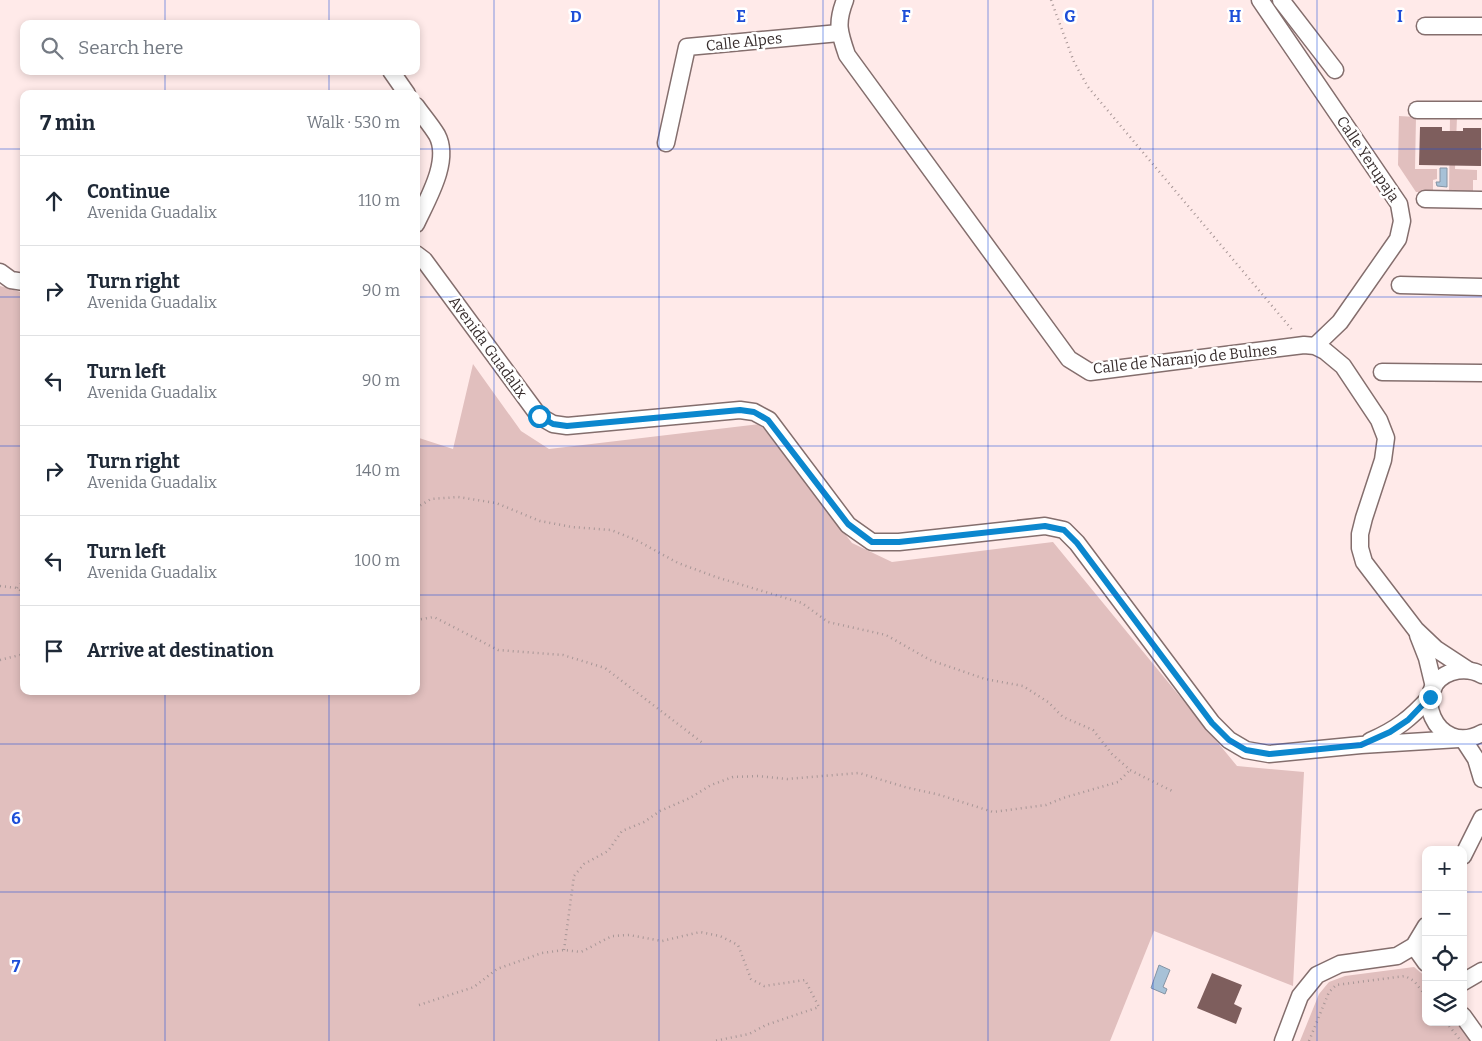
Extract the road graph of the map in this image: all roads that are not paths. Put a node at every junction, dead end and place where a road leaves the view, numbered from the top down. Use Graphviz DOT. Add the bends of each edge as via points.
graph roads {
  1 [pos="845,0"];
  2 [pos="1260,0"];
  3 [pos="1281,0"];
  4 [pos="1425,26"];
  5 [pos="1482,26"];
  6 [pos="839,33"];
  7 [pos="1335,70"];
  8 [pos="394,75"];
  9 [pos="404,90"];
  10 [pos="1417,110"];
  11 [pos="1482,110"];
  12 [pos="420,112"];
  13 [pos="666,143"];
  14 [pos="1425,199"];
  15 [pos="1482,200"];
  16 [pos="420,215"];
  17 [pos="420,257"];
  18 [pos="0,272"];
  19 [pos="20,281"];
  20 [pos="1400,285"];
  21 [pos="1482,287"];
  22 [pos="1340,322"];
  23 [pos="1310,346"];
  24 [pos="1335,358"];
  25 [pos="1382,372"];
  26 [pos="1482,373"];
  27 [pos="1416,630"];
  28 [pos="1477,669"];
  29 [pos="1432,692"];
  30 [pos="1482,734"];
  31 [pos="1462,739"];
  32 [pos="1361,745"];
  33 [pos="1482,752"];
  34 [pos="1482,779"];
  35 [pos="1482,805"];
  36 [pos="1481,820"];
  37 [pos="1467,848"];
  38 [pos="1422,933"];
  39 [pos="1414,946"];
  40 [pos="1422,957"];
  41 [pos="1482,971"];
  42 [pos="1465,981"];
  43 [pos="1467,1022"];
  44 [pos="1283,1041"];
  45 [pos="1481,1041"];
  1 -- 6 [label="street, Calle de Naranjo de Bulnes" via="840,13"];
  2 -- 22 [label="street, Calle Yerupaja" via="1399,204 1402,221 1398,239"];
  3 -- 7 [label="street"];
  4 -- 5 [label="street"];
  6 -- 13 [label="street, Calle Alpes" via="687,47"];
  6 -- 23 [label="street, Calle de Naranjo de Bulnes" via="846,55 1069,359 1090,372"];
  8 -- 9 [label="street"];
  10 -- 11 [label="street"];
  12 -- 16 [label="street" via="438,137 441,150 440,170"];
  14 -- 15 [label="street"];
  17 -- 32 [label="street, Avenida Guadalix" via="539,416 553,424 567,426 740,410 754,412 768,420 848,524 872,542 1045,526 1064,530 1212,723 1229,740 1246,750 1269,754"];
  18 -- 19 [label="street" via="11,280"];
  20 -- 21 [label="street"];
  22 -- 23 [label="street, Calle Yerupaja"];
  22 -- 24 [label="street, Calle Yerupaja"];
  23 -- 24 [label="street"];
  24 -- 27 [label="street" via="1379,420 1386,438 1384,460 1360,534 1364,562"];
  25 -- 26 [label="street"];
  27 -- 28 [label="street" via="1436,649"];
  27 -- 29 [label="street" via="1427,658"];
  28 -- 29 [label="street, Avenida Guadalix" via="1448,674 1440,679"];
  29 -- 31 [label="street" via="1429,706 1436,725 1448,735"];
  29 -- 32 [label="street, Avenida Guadalix" via="1408,720"];
  30 -- 31 [label="street, Avenida Guadalix"];
  31 -- 32 [label="street, Avenida Guadalix"];
  31 -- 33 [label="street"];
  31 -- 34 [label="street" via="1476,759"];
  35 -- 36 [label="street"];
  36 -- 37 [label="street"];
  38 -- 39 [label="street"];
  39 -- 40 [label="street"];
  39 -- 44 [label="street" via="1397,956 1340,964 1317,975 1300,996"];
  41 -- 42 [label="street"];
  43 -- 45 [label="street"];
}
